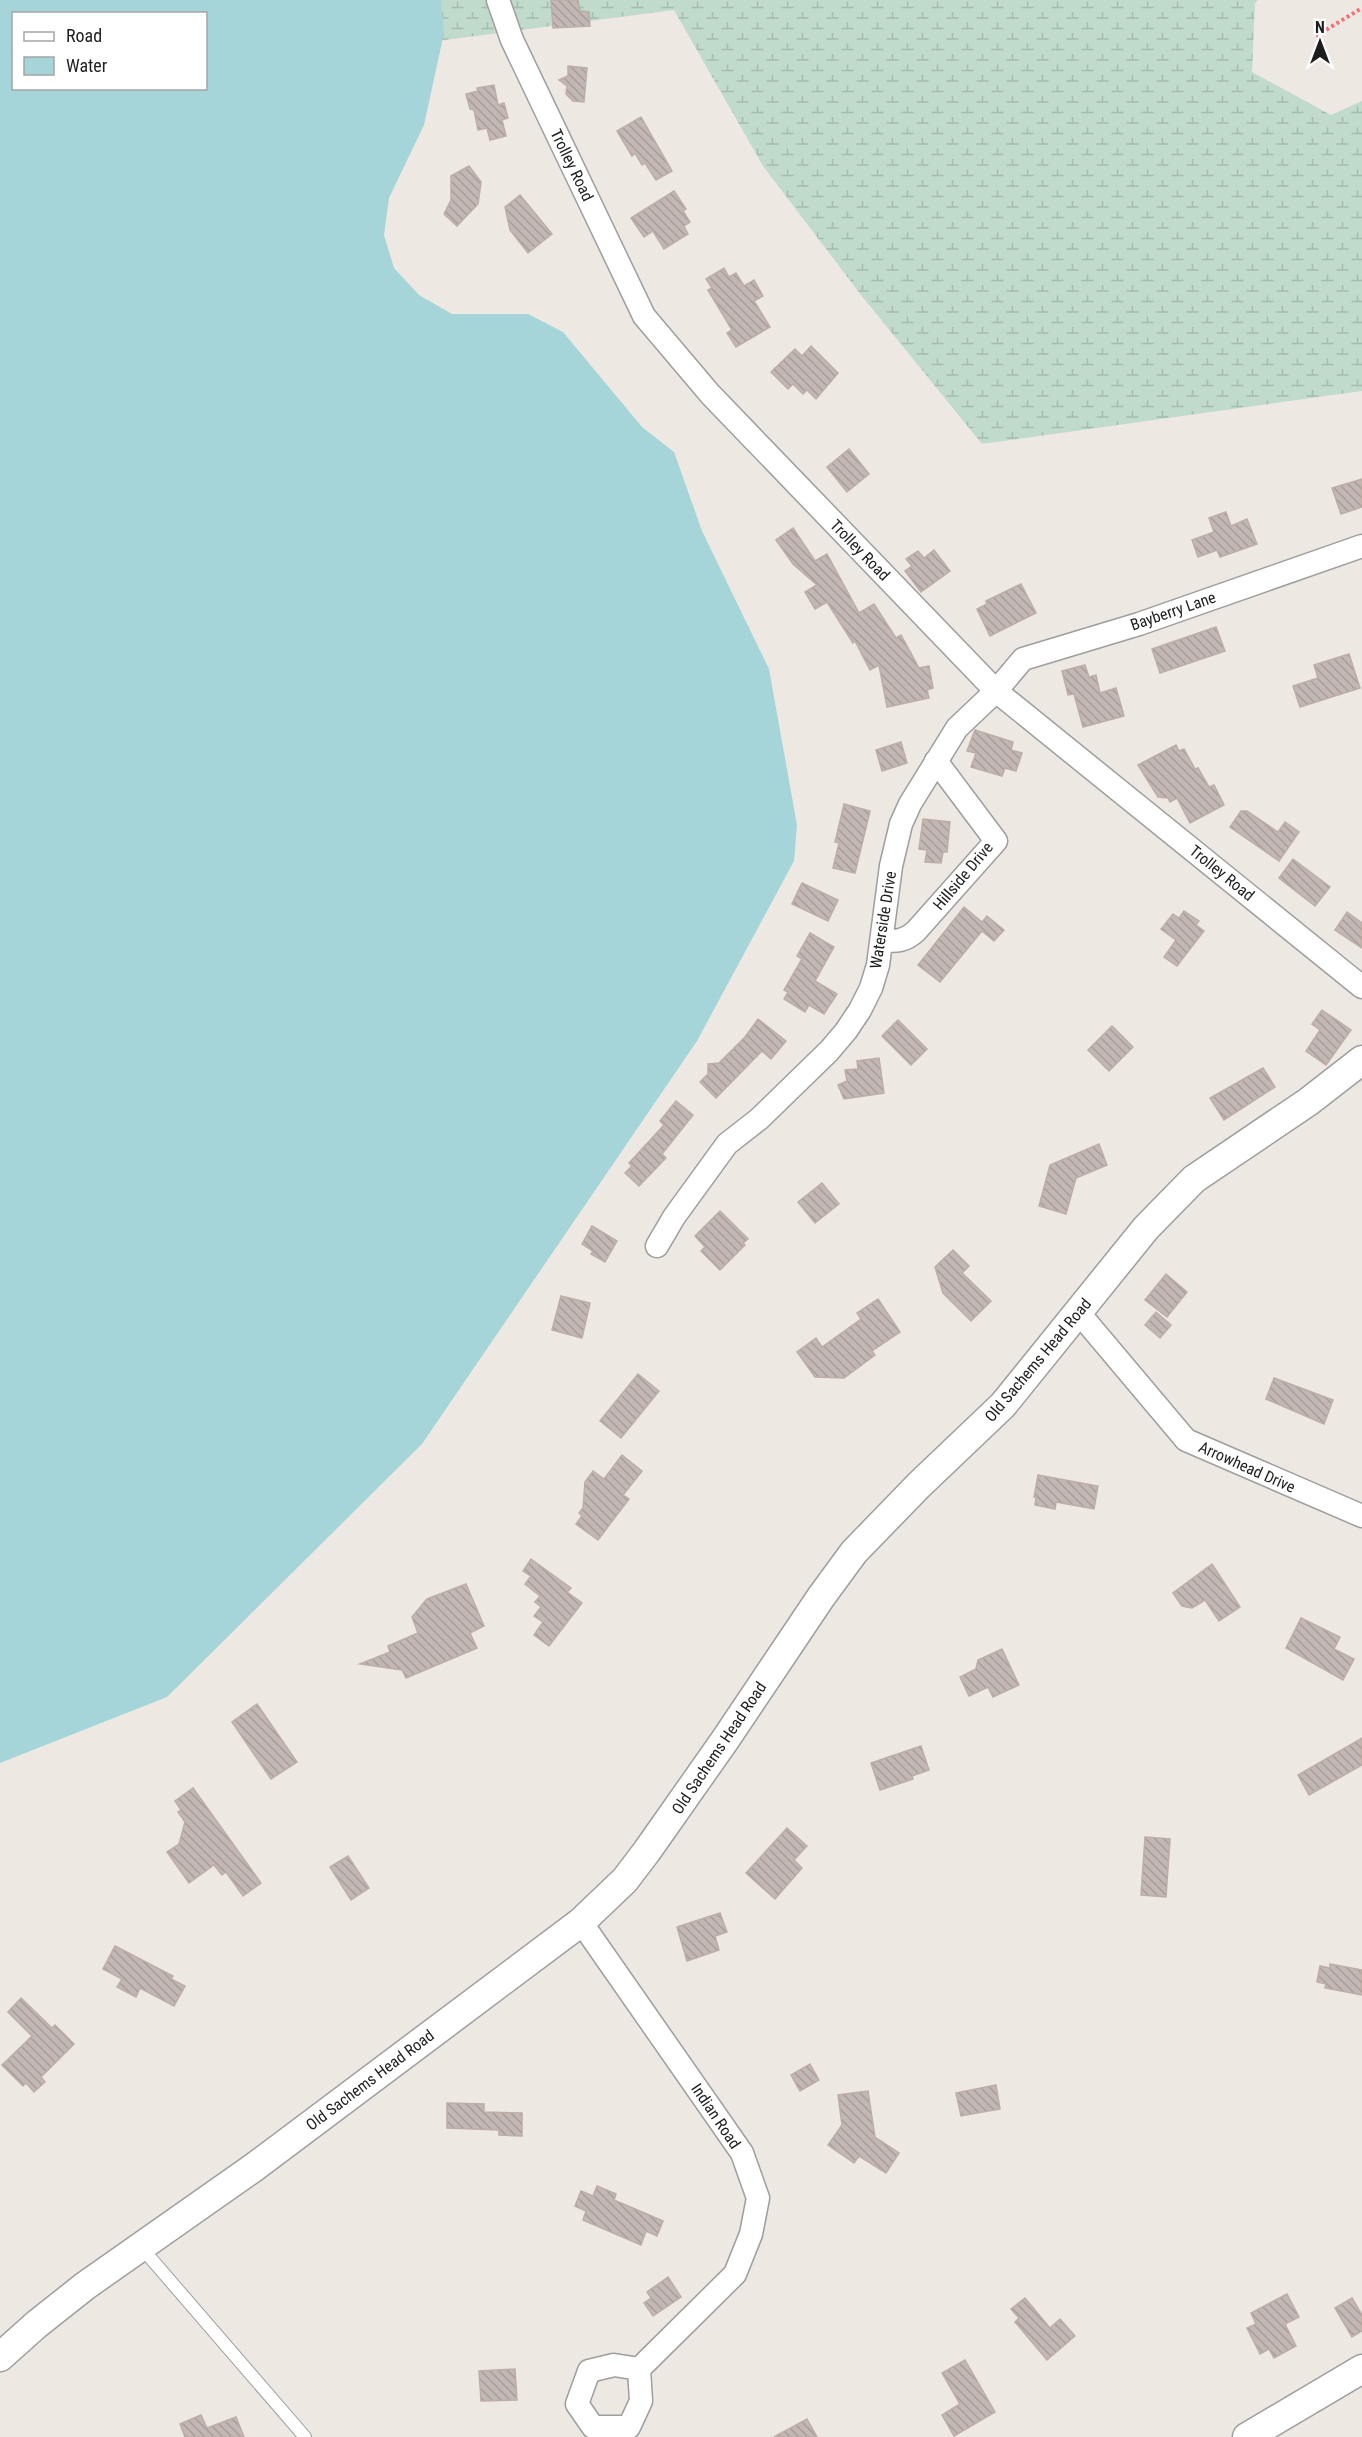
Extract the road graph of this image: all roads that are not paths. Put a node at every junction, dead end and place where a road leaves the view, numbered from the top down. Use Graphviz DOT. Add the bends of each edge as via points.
graph roads {
  1 [pos="498,0"];
  2 [pos="1362,546"];
  3 [pos="996,691"];
  4 [pos="936,761"];
  5 [pos="882,940"];
  6 [pos="1362,987"];
  7 [pos="1362,1060"];
  8 [pos="657,1246"];
  9 [pos="1079,1313"];
  10 [pos="1362,1516"];
  11 [pos="581,1922"];
  12 [pos="141,2247"];
  13 [pos="0,2357"];
  14 [pos="639,2369"];
  15 [pos="1362,2369"];
  16 [pos="305,2437"];
  17 [pos="1247,2437"];
  1 -- 3 [label="street, Trolley Road" via="512,40 644,316 710,394"];
  2 -- 3 [label="street, Bayberry Lane" via="1139,624 1023,659"];
  3 -- 4 [label="street, Waterside Drive" via="964,720"];
  3 -- 6 [label="street, Trolley Road"];
  4 -- 5 [label="street, Waterside Drive" via="901,824 891,866"];
  4 -- 5 [label="street, Hillside Drive" via="996,841 916,932 902,940"];
  5 -- 8 [label="street, Waterside Drive" via="871,988 846,1031 759,1119 727,1144"];
  7 -- 9 [label="street, Old Sachems Head Road" via="1308,1102 1194,1179 1146,1228"];
  9 -- 10 [label="street, Arrowhead Drive" via="1186,1440"];
  9 -- 11 [label="street, Old Sachems Head Road" via="1003,1405 854,1552 648,1851 625,1880"];
  11 -- 12 [label="street, Old Sachems Head Road" via="253,2169"];
  11 -- 14 [label="street, Indian Road" via="742,2153 758,2198 751,2234 735,2274"];
  12 -- 13 [label="street, Old Sachems Head Road" via="85,2286"];
  12 -- 16 [label="lane"];
  15 -- 17 [label="street"];
}
